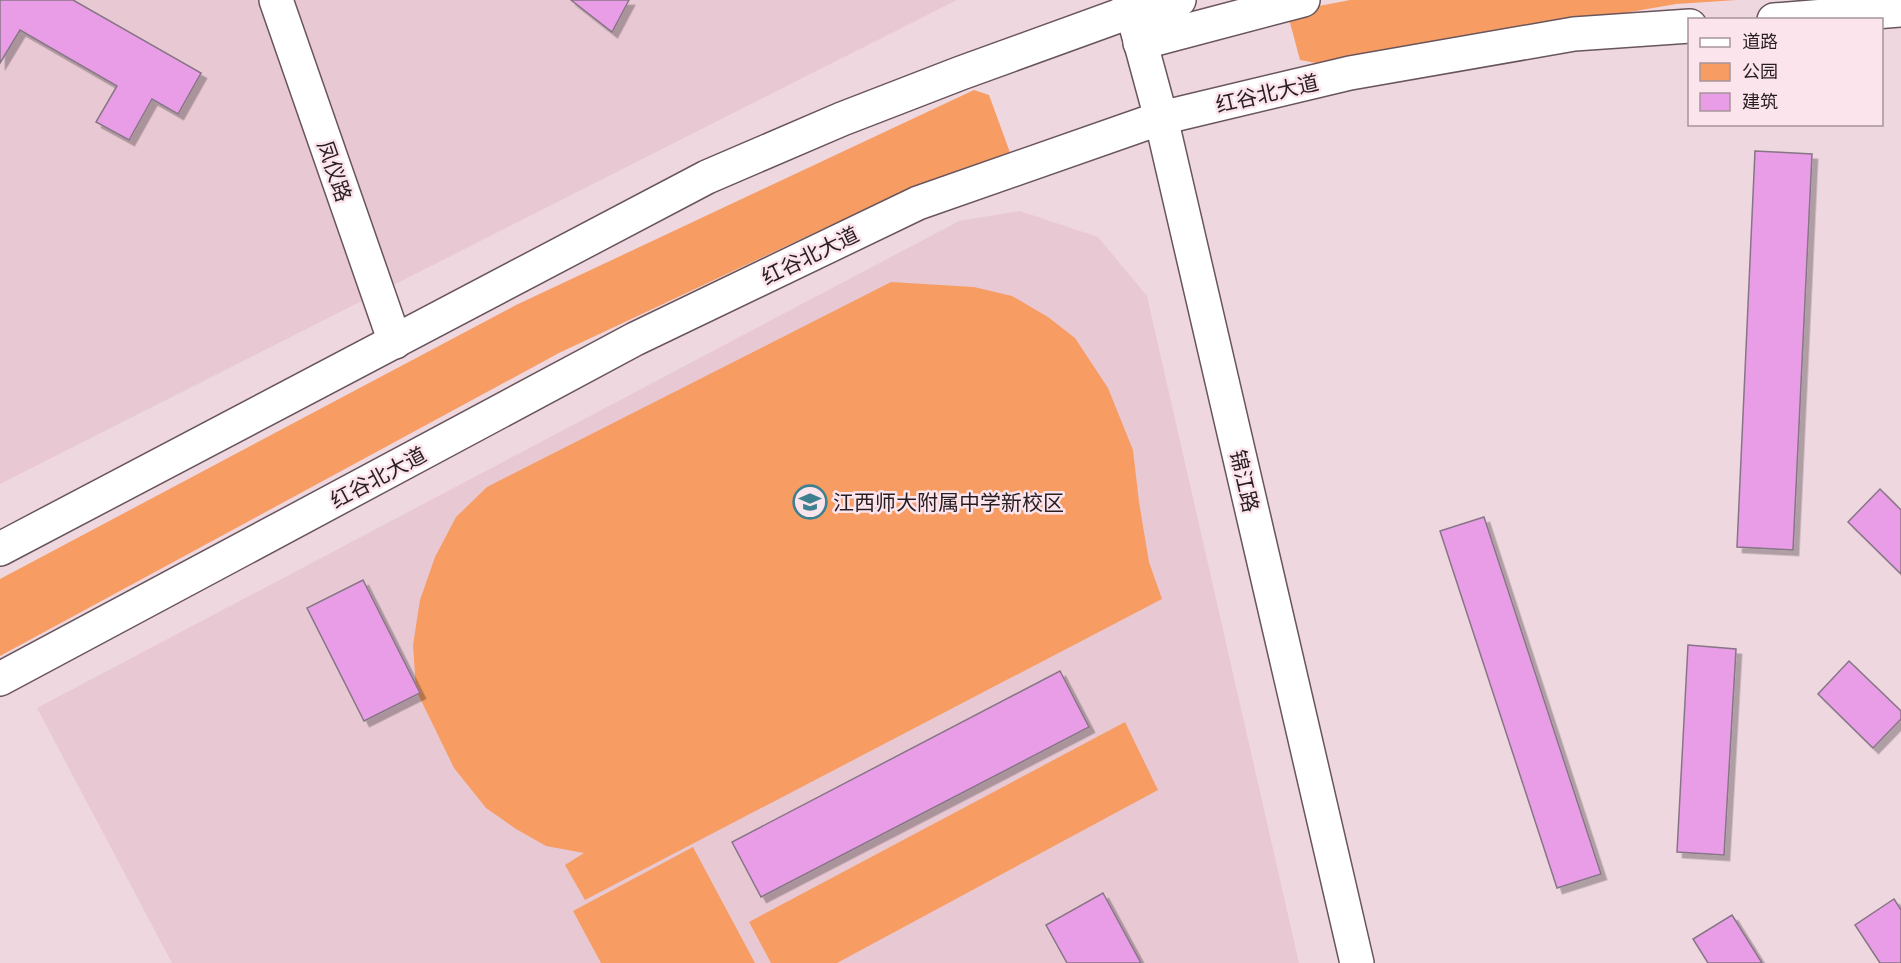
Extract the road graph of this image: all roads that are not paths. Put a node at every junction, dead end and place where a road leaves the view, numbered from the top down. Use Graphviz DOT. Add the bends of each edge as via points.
graph roads {
  1 [pos="276,0"];
  2 [pos="1179,0"];
  3 [pos="1303,0"];
  4 [pos="1131,5"];
  5 [pos="1901,10"];
  6 [pos="1799,18"];
  7 [pos="1688,26"];
  8 [pos="1140,43"];
  9 [pos="1161,118"];
  10 [pos="395,342"];
  11 [pos="0,549"];
  12 [pos="0,679"];
  13 [pos="1357,963"];
  1 -- 10 [label="main road, 凤仪路"];
  2 -- 4 [label="main road"];
  3 -- 8 [label="main road"];
  4 -- 8 [label="main road, 锦江路"];
  4 -- 10 [label="main road" via="707,177"];
  5 -- 6 [label="main road"];
  7 -- 9 [label="main road, 红谷北大道" via="1574,34 1362,71"];
  8 -- 9 [label="main road, 锦江路"];
  9 -- 12 [label="main road, 红谷北大道" via="918,203 645,334"];
  9 -- 13 [label="main road, 锦江路"];
  10 -- 11 [label="main road"];
}
